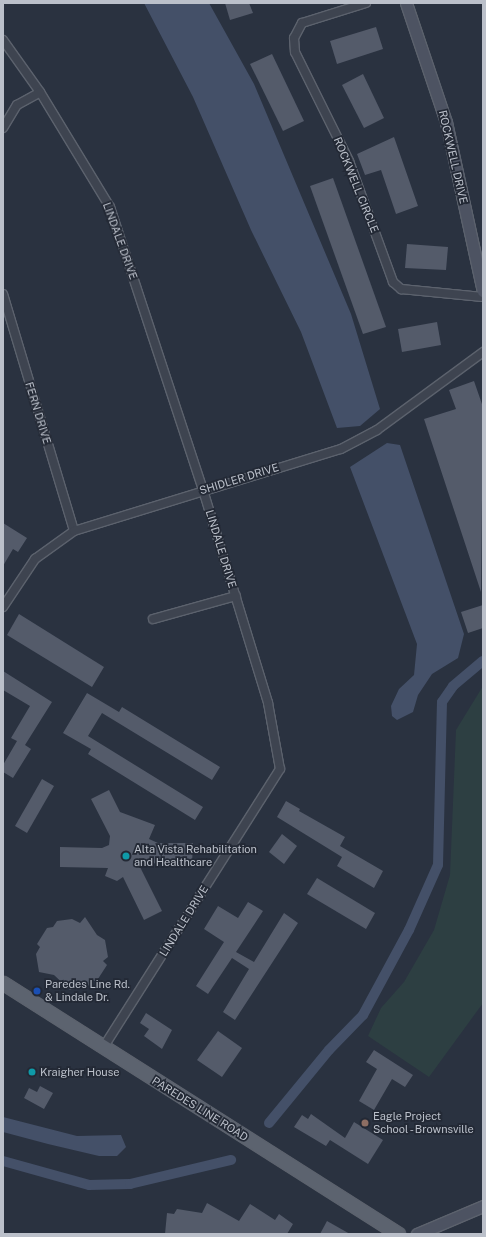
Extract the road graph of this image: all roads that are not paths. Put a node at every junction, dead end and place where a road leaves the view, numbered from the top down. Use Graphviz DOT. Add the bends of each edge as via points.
graph roads {
  1 [pos="366,3"];
  2 [pos="406,3"];
  3 [pos="3,40"];
  4 [pos="40,92"];
  5 [pos="3,128"];
  6 [pos="483,291"];
  7 [pos="3,294"];
  8 [pos="483,297"];
  9 [pos="483,352"];
  10 [pos="203,490"];
  11 [pos="74,531"];
  12 [pos="236,596"];
  13 [pos="3,607"];
  14 [pos="153,619"];
  15 [pos="3,983"];
  16 [pos="103,1048"];
  17 [pos="483,1206"];
  18 [pos="398,1234"];
  19 [pos="417,1234"];
  1 -- 8 [label="street, ROCKWELL CIRCLE" via="302,23 294,38 295,52 349,161 393,282 401,289"];
  2 -- 6 [label="street, ROCKWELL DRIVE" via="446,122"];
  3 -- 4 [label="street, LINDALE DRIVE"];
  4 -- 5 [label="street" via="17,105"];
  4 -- 10 [label="street, LINDALE DRIVE" via="110,207"];
  7 -- 11 [label="street, FERN DRIVE"];
  9 -- 10 [label="street, SHIDLER DRIVE" via="362,439 341,449"];
  10 -- 11 [label="street, SHIDLER DRIVE"];
  10 -- 12 [label="street, LINDALE DRIVE"];
  11 -- 13 [label="street, SHIDLER DRIVE" via="35,559"];
  12 -- 14 [label="street"];
  12 -- 16 [label="street, LINDALE DRIVE" via="268,703 280,769"];
  15 -- 16 [label="main road, PAREDES LINE ROAD"];
  16 -- 18 [label="main road, PAREDES LINE ROAD"];
  17 -- 19 [label="street"];
}
